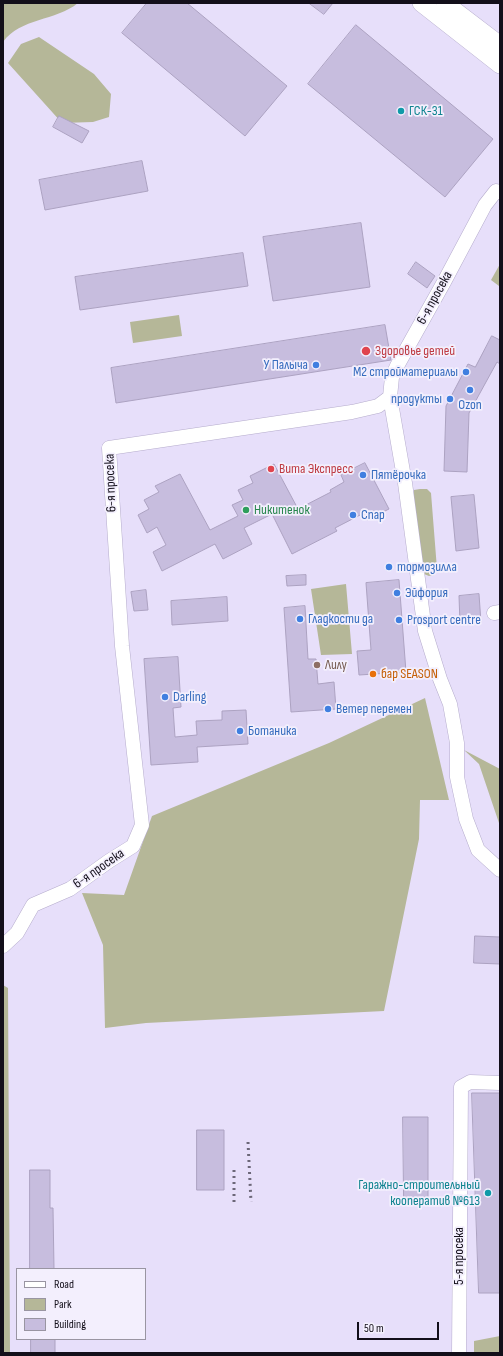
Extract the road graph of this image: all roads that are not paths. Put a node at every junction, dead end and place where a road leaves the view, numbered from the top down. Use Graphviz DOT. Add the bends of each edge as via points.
graph roads {
  1 [pos="421,3"];
  2 [pos="445,3"];
  3 [pos="500,45"];
  4 [pos="500,65"];
  5 [pos="500,192"];
  6 [pos="390,397"];
  7 [pos="500,870"];
  8 [pos="3,946"];
  9 [pos="500,1083"];
  10 [pos="459,1353"];
  1 -- 4 [label="main road"];
  2 -- 3 [label="main road"];
  5 -- 6 [label="street, 6-я просека" via="496,191 484,205 397,366 392,377"];
  6 -- 7 [label="street" via="405,483 425,631 450,704 457,743 457,778 466,819 478,850"];
  6 -- 8 [label="street, 6-я просека" via="378,406 352,412 109,448 122,646 142,825 133,846 70,889 33,905 17,933"];
  9 -- 10 [label="street, 5-я просека" via="470,1082 461,1087"];
}
